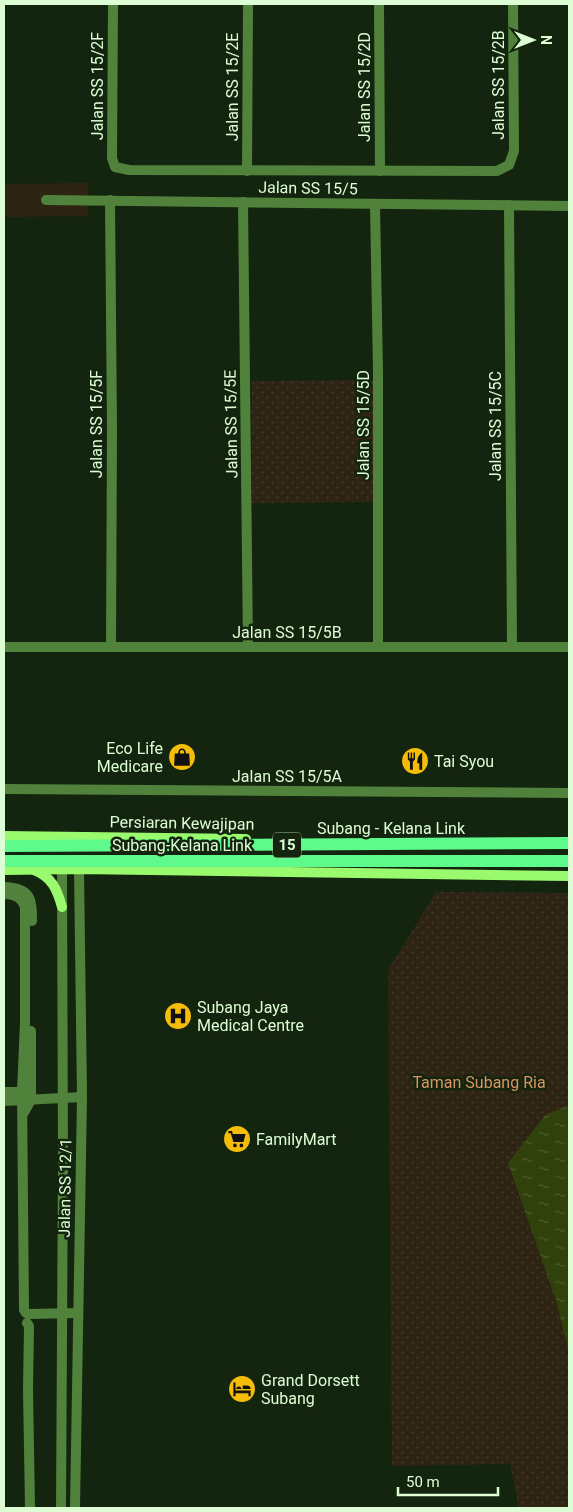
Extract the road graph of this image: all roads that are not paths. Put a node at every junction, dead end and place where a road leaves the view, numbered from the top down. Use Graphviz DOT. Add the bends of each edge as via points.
graph roads {
  1 [pos="113,4"];
  2 [pos="248,4"];
  3 [pos="379,4"];
  4 [pos="513,4"];
  5 [pos="247,171"];
  6 [pos="380,171"];
  7 [pos="46,200"];
  8 [pos="110,200"];
  9 [pos="243,202"];
  10 [pos="375,204"];
  11 [pos="509,205"];
  12 [pos="569,206"];
  13 [pos="4,647"];
  14 [pos="111,647"];
  15 [pos="248,647"];
  16 [pos="378,647"];
  17 [pos="512,647"];
  18 [pos="569,647"];
  19 [pos="4,789"];
  20 [pos="569,793"];
  21 [pos="4,836"];
  22 [pos="81,836"];
  23 [pos="4,841"];
  24 [pos="69,843"];
  25 [pos="569,844"];
  26 [pos="4,846"];
  27 [pos="4,861"];
  28 [pos="569,861"];
  29 [pos="31,869"];
  30 [pos="62,869"];
  31 [pos="79,869"];
  32 [pos="4,870"];
  33 [pos="569,876"];
  34 [pos="4,887"];
  35 [pos="4,894"];
  36 [pos="62,907"];
  37 [pos="4,1092"];
  38 [pos="27,1096"];
  39 [pos="63,1097"];
  40 [pos="82,1097"];
  41 [pos="4,1101"];
  42 [pos="78,1313"];
  43 [pos="62,1314"];
  44 [pos="27,1323"];
  45 [pos="30,1508"];
  46 [pos="61,1508"];
  47 [pos="75,1508"];
  1 -- 5 [label="street, Jalan SS 15/2F" via="112,158 115,167 128,170"];
  2 -- 5 [label="street, Jalan SS 15/2E"];
  3 -- 6 [label="street, Jalan SS 15/2D"];
  4 -- 6 [label="street, Jalan SS 15/2B" via="514,151 509,166 498,171"];
  5 -- 6 [label="street"];
  7 -- 8 [label="street, Jalan SS 15/5"];
  8 -- 9 [label="street, Jalan SS 15/5"];
  8 -- 14 [label="street, Jalan SS 15/5F"];
  9 -- 10 [label="street, Jalan SS 15/5"];
  9 -- 15 [label="street, Jalan SS 15/5E"];
  10 -- 11 [label="street, Jalan SS 15/5"];
  10 -- 16 [label="street, Jalan SS 15/5D"];
  11 -- 12 [label="street, Jalan SS 15/5"];
  11 -- 17 [label="street, Jalan SS 15/5C"];
  13 -- 14 [label="street, Jalan SS 15/5B"];
  14 -- 15 [label="street, Jalan SS 15/5B"];
  15 -- 16 [label="street, Jalan SS 15/5B"];
  16 -- 17 [label="street, Jalan SS 15/5B"];
  17 -- 18 [label="street, Jalan SS 15/5B"];
  19 -- 20 [label="street, Jalan SS 15/5A"];
  21 -- 22 [label="main road, Persiaran Kewajipan"];
  22 -- 24 [label="main road"];
  22 -- 25 [label="main road, Persiaran Kewajipan"];
  23 -- 24 [label="main road"];
  24 -- 30 [label="main road" via="63,852"];
  24 -- 31 [label="main road" via="74,844"];
  25 -- 26 [label="main road, Subang - Kelana Link / 15, bridge"];
  27 -- 28 [label="main road, Subang-Kelana Link / 15, bridge"];
  29 -- 30 [label="main road"];
  29 -- 32 [label="main road"];
  29 -- 36 [label="main road" via="51,880"];
  30 -- 31 [label="main road"];
  30 -- 36 [label="street, Jalan SS 12/1"];
  31 -- 33 [label="main road"];
  31 -- 40 [label="street, Jalan SS 12/1"];
  34 -- 38 [label="street" via="26,892 32,902"];
  35 -- 38 [label="street" via="16,896 25,907"];
  36 -- 39 [label="street, Jalan SS 12/1"];
  37 -- 38 [label="street"];
  38 -- 39 [label="street"];
  38 -- 41 [label="street"];
  38 -- 43 [label="street" via="22,1116 24,1310 29,1314"];
  39 -- 40 [label="street"];
  39 -- 43 [label="street, Jalan SS 12/1"];
  40 -- 42 [label="street, Jalan SS 12/1"];
  42 -- 43 [label="street"];
  42 -- 47 [label="street, Jalan SS 12/1"];
  43 -- 46 [label="street, Jalan SS 12/1"];
  44 -- 45 [label="street"];
}
